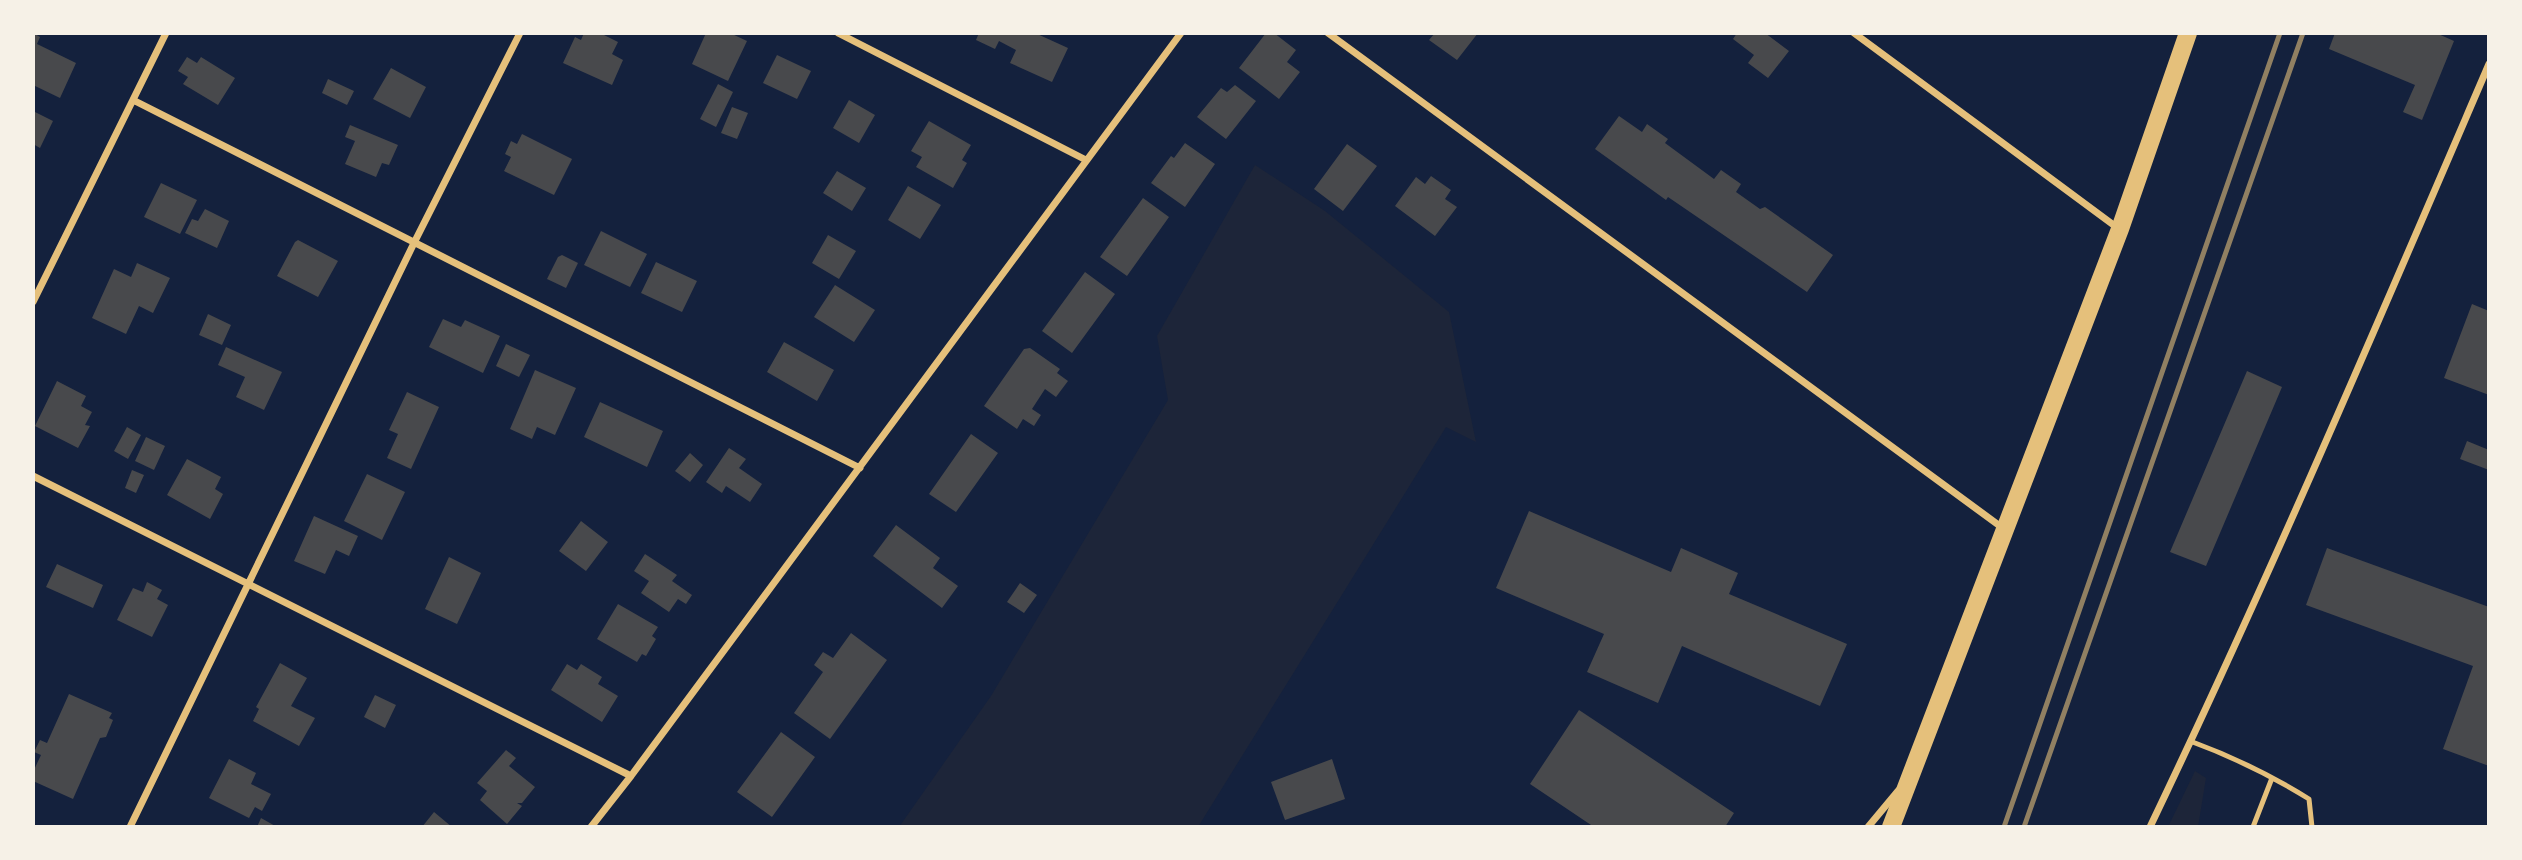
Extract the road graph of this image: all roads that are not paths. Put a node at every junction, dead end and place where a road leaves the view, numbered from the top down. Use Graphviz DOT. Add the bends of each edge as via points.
graph roads {
  1 [pos="166,33"];
  2 [pos="520,33"];
  3 [pos="838,33"];
  4 [pos="1181,33"];
  5 [pos="1328,33"];
  6 [pos="1854,33"];
  7 [pos="2188,33"];
  8 [pos="2489,64"];
  9 [pos="133,100"];
  10 [pos="1086,160"];
  11 [pos="2120,229"];
  12 [pos="414,243"];
  13 [pos="33,302"];
  14 [pos="860,468"];
  15 [pos="33,476"];
  16 [pos="2005,530"];
  17 [pos="249,585"];
  18 [pos="2190,741"];
  19 [pos="631,776"];
  20 [pos="1909,777"];
  21 [pos="2272,778"];
  22 [pos="130,827"];
  23 [pos="591,827"];
  24 [pos="1868,827"];
  25 [pos="1891,827"];
  26 [pos="2150,827"];
  27 [pos="2253,827"];
  28 [pos="2312,827"];
  1 -- 9 [label="street"];
  2 -- 12 [label="street"];
  3 -- 10 [label="street"];
  4 -- 10 [label="street"];
  5 -- 16 [label="street"];
  6 -- 11 [label="street"];
  7 -- 11 [label="main road"];
  8 -- 18 [label="street" via="2327,441"];
  9 -- 12 [label="street"];
  9 -- 13 [label="street"];
  10 -- 14 [label="street"];
  11 -- 16 [label="main road"];
  12 -- 14 [label="street"];
  12 -- 17 [label="street"];
  14 -- 19 [label="street"];
  15 -- 17 [label="street"];
  16 -- 20 [label="main road"];
  17 -- 19 [label="street"];
  17 -- 22 [label="street"];
  18 -- 21 [label="lane"];
  18 -- 26 [label="street"];
  19 -- 23 [label="street"];
  20 -- 24 [label="street"];
  20 -- 25 [label="main road"];
  21 -- 27 [label="lane"];
  21 -- 28 [label="lane" via="2309,799"];
}
